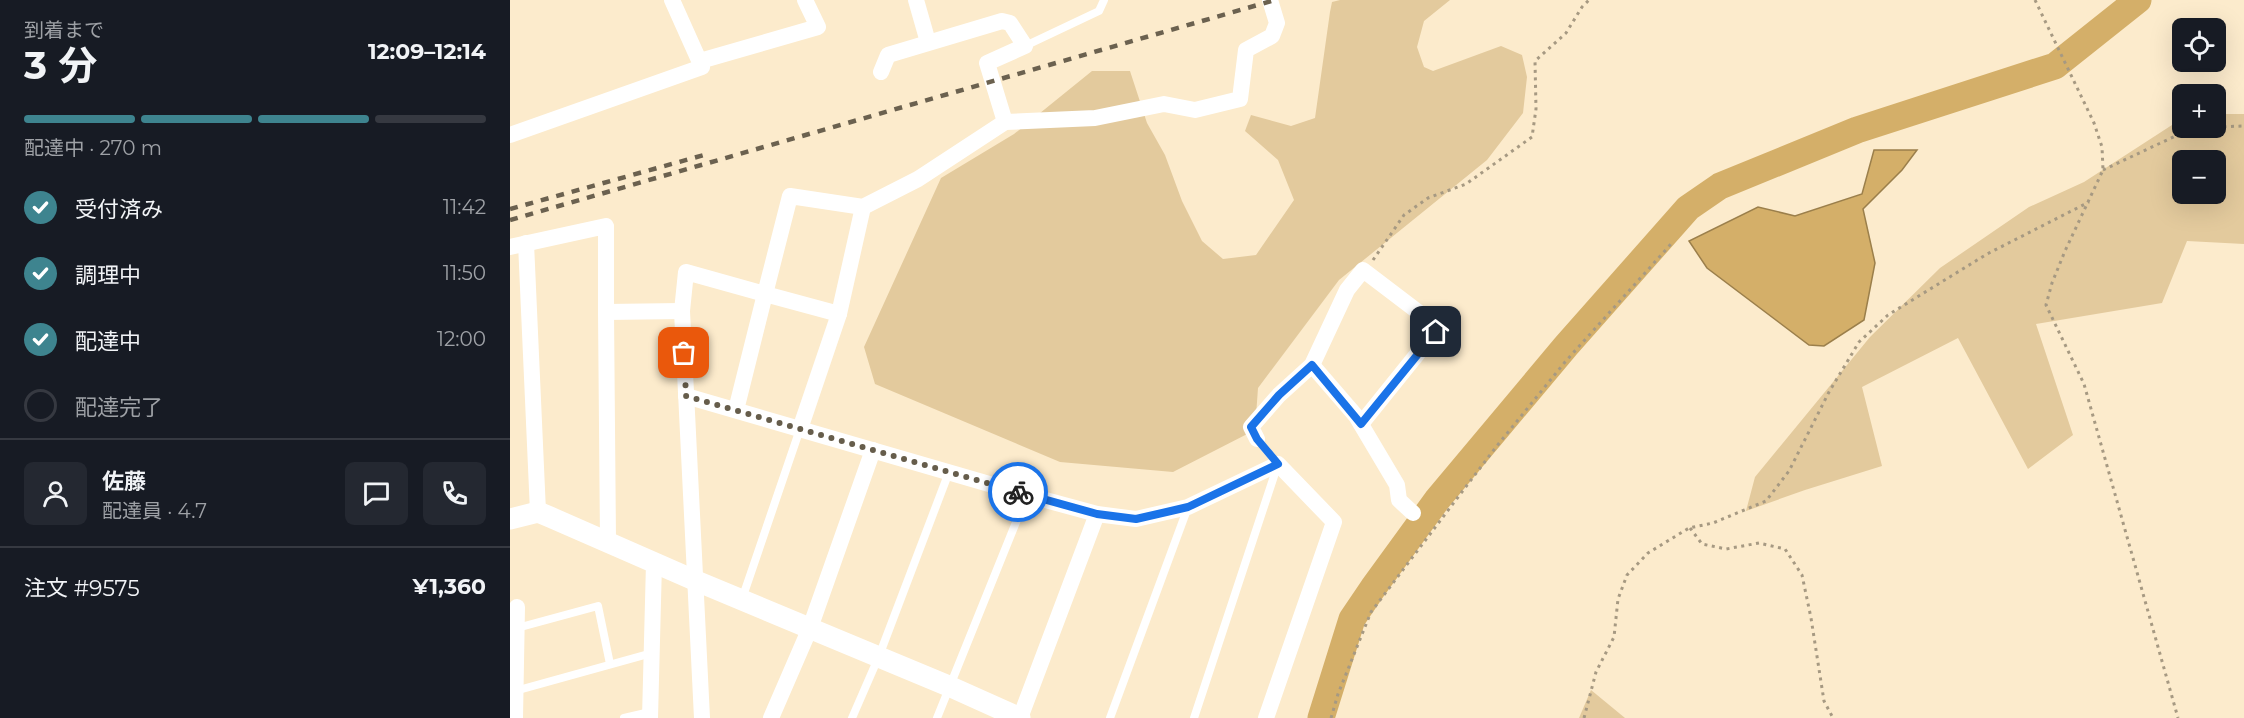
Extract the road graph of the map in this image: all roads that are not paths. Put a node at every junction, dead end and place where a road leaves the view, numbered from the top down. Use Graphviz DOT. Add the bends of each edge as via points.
graph roads {
  1 [pos="672,0"];
  2 [pos="805,0"];
  3 [pos="916,0"];
  4 [pos="1104,0"];
  5 [pos="1270,0"];
  6 [pos="928,42"];
  7 [pos="1025,46"];
  8 [pos="700,62"];
  9 [pos="881,72"];
  10 [pos="1005,122"];
  11 [pos="510,135"];
  12 [pos="863,207"];
  13 [pos="518,245"];
  14 [pos="765,294"];
  15 [pos="682,311"];
  16 [pos="606,312"];
  17 [pos="839,314"];
  18 [pos="1312,365"];
  19 [pos="686,396"];
  20 [pos="736,410"];
  21 [pos="1361,424"];
  22 [pos="800,429"];
  23 [pos="1257,439"];
  24 [pos="873,450"];
  25 [pos="1278,464"];
  26 [pos="950,472"];
  27 [pos="1028,495"];
  28 [pos="1188,507"];
  29 [pos="538,512"];
  30 [pos="1413,513"];
  31 [pos="1097,514"];
  32 [pos="510,519"];
  33 [pos="608,541"];
  34 [pos="654,563"];
  35 [pos="694,580"];
  36 [pos="742,600"];
  37 [pos="517,607"];
  38 [pos="517,628"];
  39 [pos="810,628"];
  40 [pos="652,652"];
  41 [pos="879,656"];
  42 [pos="610,663"];
  43 [pos="951,687"];
  44 [pos="515,691"];
  45 [pos="650,715"];
  46 [pos="515,718"];
  47 [pos="624,718"];
  48 [pos="702,718"];
  49 [pos="771,718"];
  50 [pos="852,718"];
  51 [pos="937,718"];
  52 [pos="1020,718"];
  53 [pos="1110,718"];
  54 [pos="1194,718"];
  55 [pos="1266,718"];
  1 -- 8 [label="street"];
  2 -- 8 [label="street" via="819,27"];
  3 -- 6 [label="street"];
  4 -- 7 [label="lane" via="1099,11"];
  5 -- 10 [label="street" via="1276,23 1272,36 1246,50 1240,99 1195,110 1164,104 1095,118"];
  6 -- 7 [label="street" via="1002,21 1010,23"];
  6 -- 9 [label="street" via="888,55"];
  7 -- 10 [label="street" via="987,63"];
  8 -- 11 [label="street" via="702,67"];
  10 -- 12 [label="street" via="918,178"];
  12 -- 14 [label="street" via="790,196"];
  12 -- 17 [label="street"];
  13 -- 16 [label="street" via="606,226"];
  13 -- 29 [label="street"];
  14 -- 15 [label="street" via="686,272"];
  14 -- 17 [label="street"];
  14 -- 20 [label="street"];
  15 -- 16 [label="street"];
  15 -- 19 [label="street"];
  16 -- 33 [label="street"];
  17 -- 22 [label="street"];
  18 -- 21 [label="street"];
  18 -- 21 [label="street" via="1347,290 1363,270 1434,324 1436,332"];
  18 -- 23 [label="street" via="1251,427"];
  19 -- 20 [label="street"];
  19 -- 35 [label="street"];
  20 -- 22 [label="street"];
  21 -- 30 [label="street" via="1397,485 1399,500"];
  22 -- 24 [label="street"];
  22 -- 36 [label="lane"];
  23 -- 25 [label="lane"];
  24 -- 26 [label="street"];
  24 -- 39 [label="street"];
  25 -- 28 [label="street"];
  25 -- 54 [label="lane"];
  25 -- 55 [label="street" via="1334,522"];
  26 -- 27 [label="street"];
  26 -- 41 [label="lane"];
  27 -- 31 [label="street"];
  27 -- 43 [label="lane"];
  28 -- 31 [label="street" via="1136,519"];
  28 -- 53 [label="lane"];
  29 -- 32 [label="street"];
  29 -- 33 [label="street"];
  31 -- 52 [label="street"];
  33 -- 34 [label="street"];
  34 -- 35 [label="street"];
  34 -- 40 [label="street"];
  35 -- 36 [label="street"];
  35 -- 48 [label="street"];
  36 -- 39 [label="street"];
  37 -- 38 [label="street"];
  38 -- 42 [label="lane" via="598,606"];
  38 -- 44 [label="street"];
  39 -- 41 [label="street"];
  39 -- 49 [label="street"];
  40 -- 42 [label="lane"];
  40 -- 45 [label="street"];
  41 -- 43 [label="street"];
  41 -- 50 [label="lane"];
  42 -- 44 [label="lane"];
  43 -- 51 [label="lane"];
  43 -- 52 [label="street"];
  44 -- 46 [label="street"];
  45 -- 47 [label="lane"];
}
